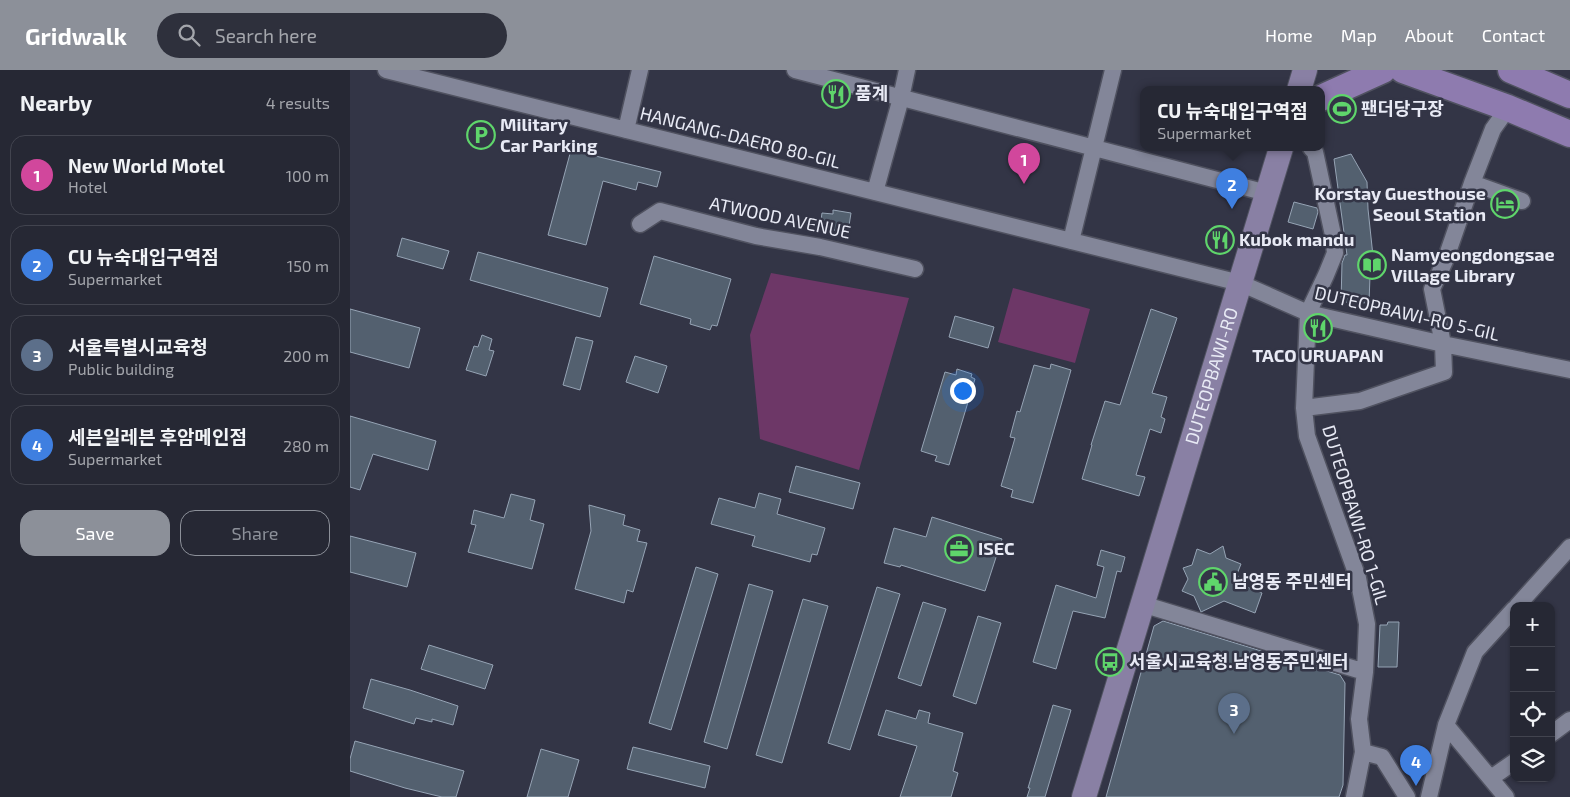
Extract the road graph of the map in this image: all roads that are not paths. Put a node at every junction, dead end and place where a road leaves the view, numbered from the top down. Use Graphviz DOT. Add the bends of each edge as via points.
graph roads {
  1 [pos="386,70"];
  2 [pos="640,70"];
  3 [pos="795,70"];
  4 [pos="906,70"];
  5 [pos="1113,70"];
  6 [pos="1306,70"];
  7 [pos="1383,70"];
  8 [pos="1403,70"];
  9 [pos="1511,70"];
  10 [pos="1300,86"];
  11 [pos="1325,96"];
  12 [pos="1570,96"];
  13 [pos="900,98"];
  14 [pos="1508,108"];
  15 [pos="626,130"];
  16 [pos="1570,134"];
  17 [pos="1093,148"];
  18 [pos="1280,151"];
  19 [pos="1314,151"];
  20 [pos="1472,183"];
  21 [pos="875,192"];
  22 [pos="1267,193"];
  23 [pos="1522,201"];
  24 [pos="640,224"];
  25 [pos="1070,241"];
  26 [pos="915,269"];
  27 [pos="1240,283"];
  28 [pos="1308,313"];
  29 [pos="1443,344"];
  30 [pos="1570,370"];
  31 [pos="1304,408"];
  32 [pos="1570,547"];
  33 [pos="1521,602"];
  34 [pos="1142,604"];
  35 [pos="1510,613"];
  36 [pos="1365,672"];
  37 [pos="1570,720"];
  38 [pos="1446,725"];
  39 [pos="1555,731"];
  40 [pos="1363,752"];
  41 [pos="1510,765"];
  42 [pos="1491,778"];
  43 [pos="1356,796"];
  44 [pos="1084,797"];
  45 [pos="1407,797"];
  46 [pos="1429,797"];
  47 [pos="1506,797"];
  1 -- 15 [label="street"];
  2 -- 15 [label="street, HANGANG-DAERO 80-GIL"];
  3 -- 13 [label="street"];
  4 -- 13 [label="street"];
  5 -- 17 [label="street"];
  6 -- 10 [label="main road"];
  7 -- 11 [label="main road"];
  8 -- 14 [label="main road"];
  9 -- 12 [label="main road"];
  13 -- 17 [label="street"];
  13 -- 21 [label="street"];
  14 -- 16 [label="main road"];
  14 -- 20 [label="street" via="1493,129"];
  15 -- 21 [label="street, HANGANG-DAERO 80-GIL"];
  17 -- 22 [label="street"];
  17 -- 25 [label="street"];
  18 -- 22 [label="main road, DUTEOPBAWI-RO"];
  19 -- 28 [label="street, DUTEOPBAWI-RO 1-GIL" via="1333,234 1334,253"];
  20 -- 23 [label="street"];
  20 -- 29 [label="street" via="1432,289"];
  21 -- 25 [label="street, HANGANG-DAERO 80-GIL"];
  22 -- 27 [label="main road, DUTEOPBAWI-RO"];
  24 -- 26 [label="street, ATWOOD AVENUE" via="660,211 756,236"];
  25 -- 27 [label="street, DUTEOPBAWI-RO 5-GIL"];
  27 -- 28 [label="street, DUTEOPBAWI-RO 5-GIL"];
  27 -- 34 [label="main road, DUTEOPBAWI-RO"];
  28 -- 29 [label="street, DUTEOPBAWI-RO 5-GIL"];
  28 -- 31 [label="street, DUTEOPBAWI-RO 1-GIL"];
  29 -- 30 [label="street, DUTEOPBAWI-RO 5-GIL"];
  29 -- 31 [label="street" via="1444,372 1360,401"];
  31 -- 36 [label="street, DUTEOPBAWI-RO 1-GIL" via="1307,436 1358,578 1367,624"];
  32 -- 33 [label="street"];
  34 -- 36 [label="street"];
  34 -- 44 [label="main road, DUTEOPBAWI-RO"];
  35 -- 38 [label="street" via="1475,652"];
  36 -- 40 [label="street, DUTEOPBAWI-RO 1-GIL" via="1359,719"];
  37 -- 39 [label="street"];
  38 -- 42 [label="street"];
  38 -- 46 [label="street"];
  40 -- 43 [label="street, DUTEOPBAWI-RO 1-GIL"];
  40 -- 45 [label="street" via="1382,757"];
  41 -- 42 [label="street"];
  42 -- 47 [label="street"];
}
